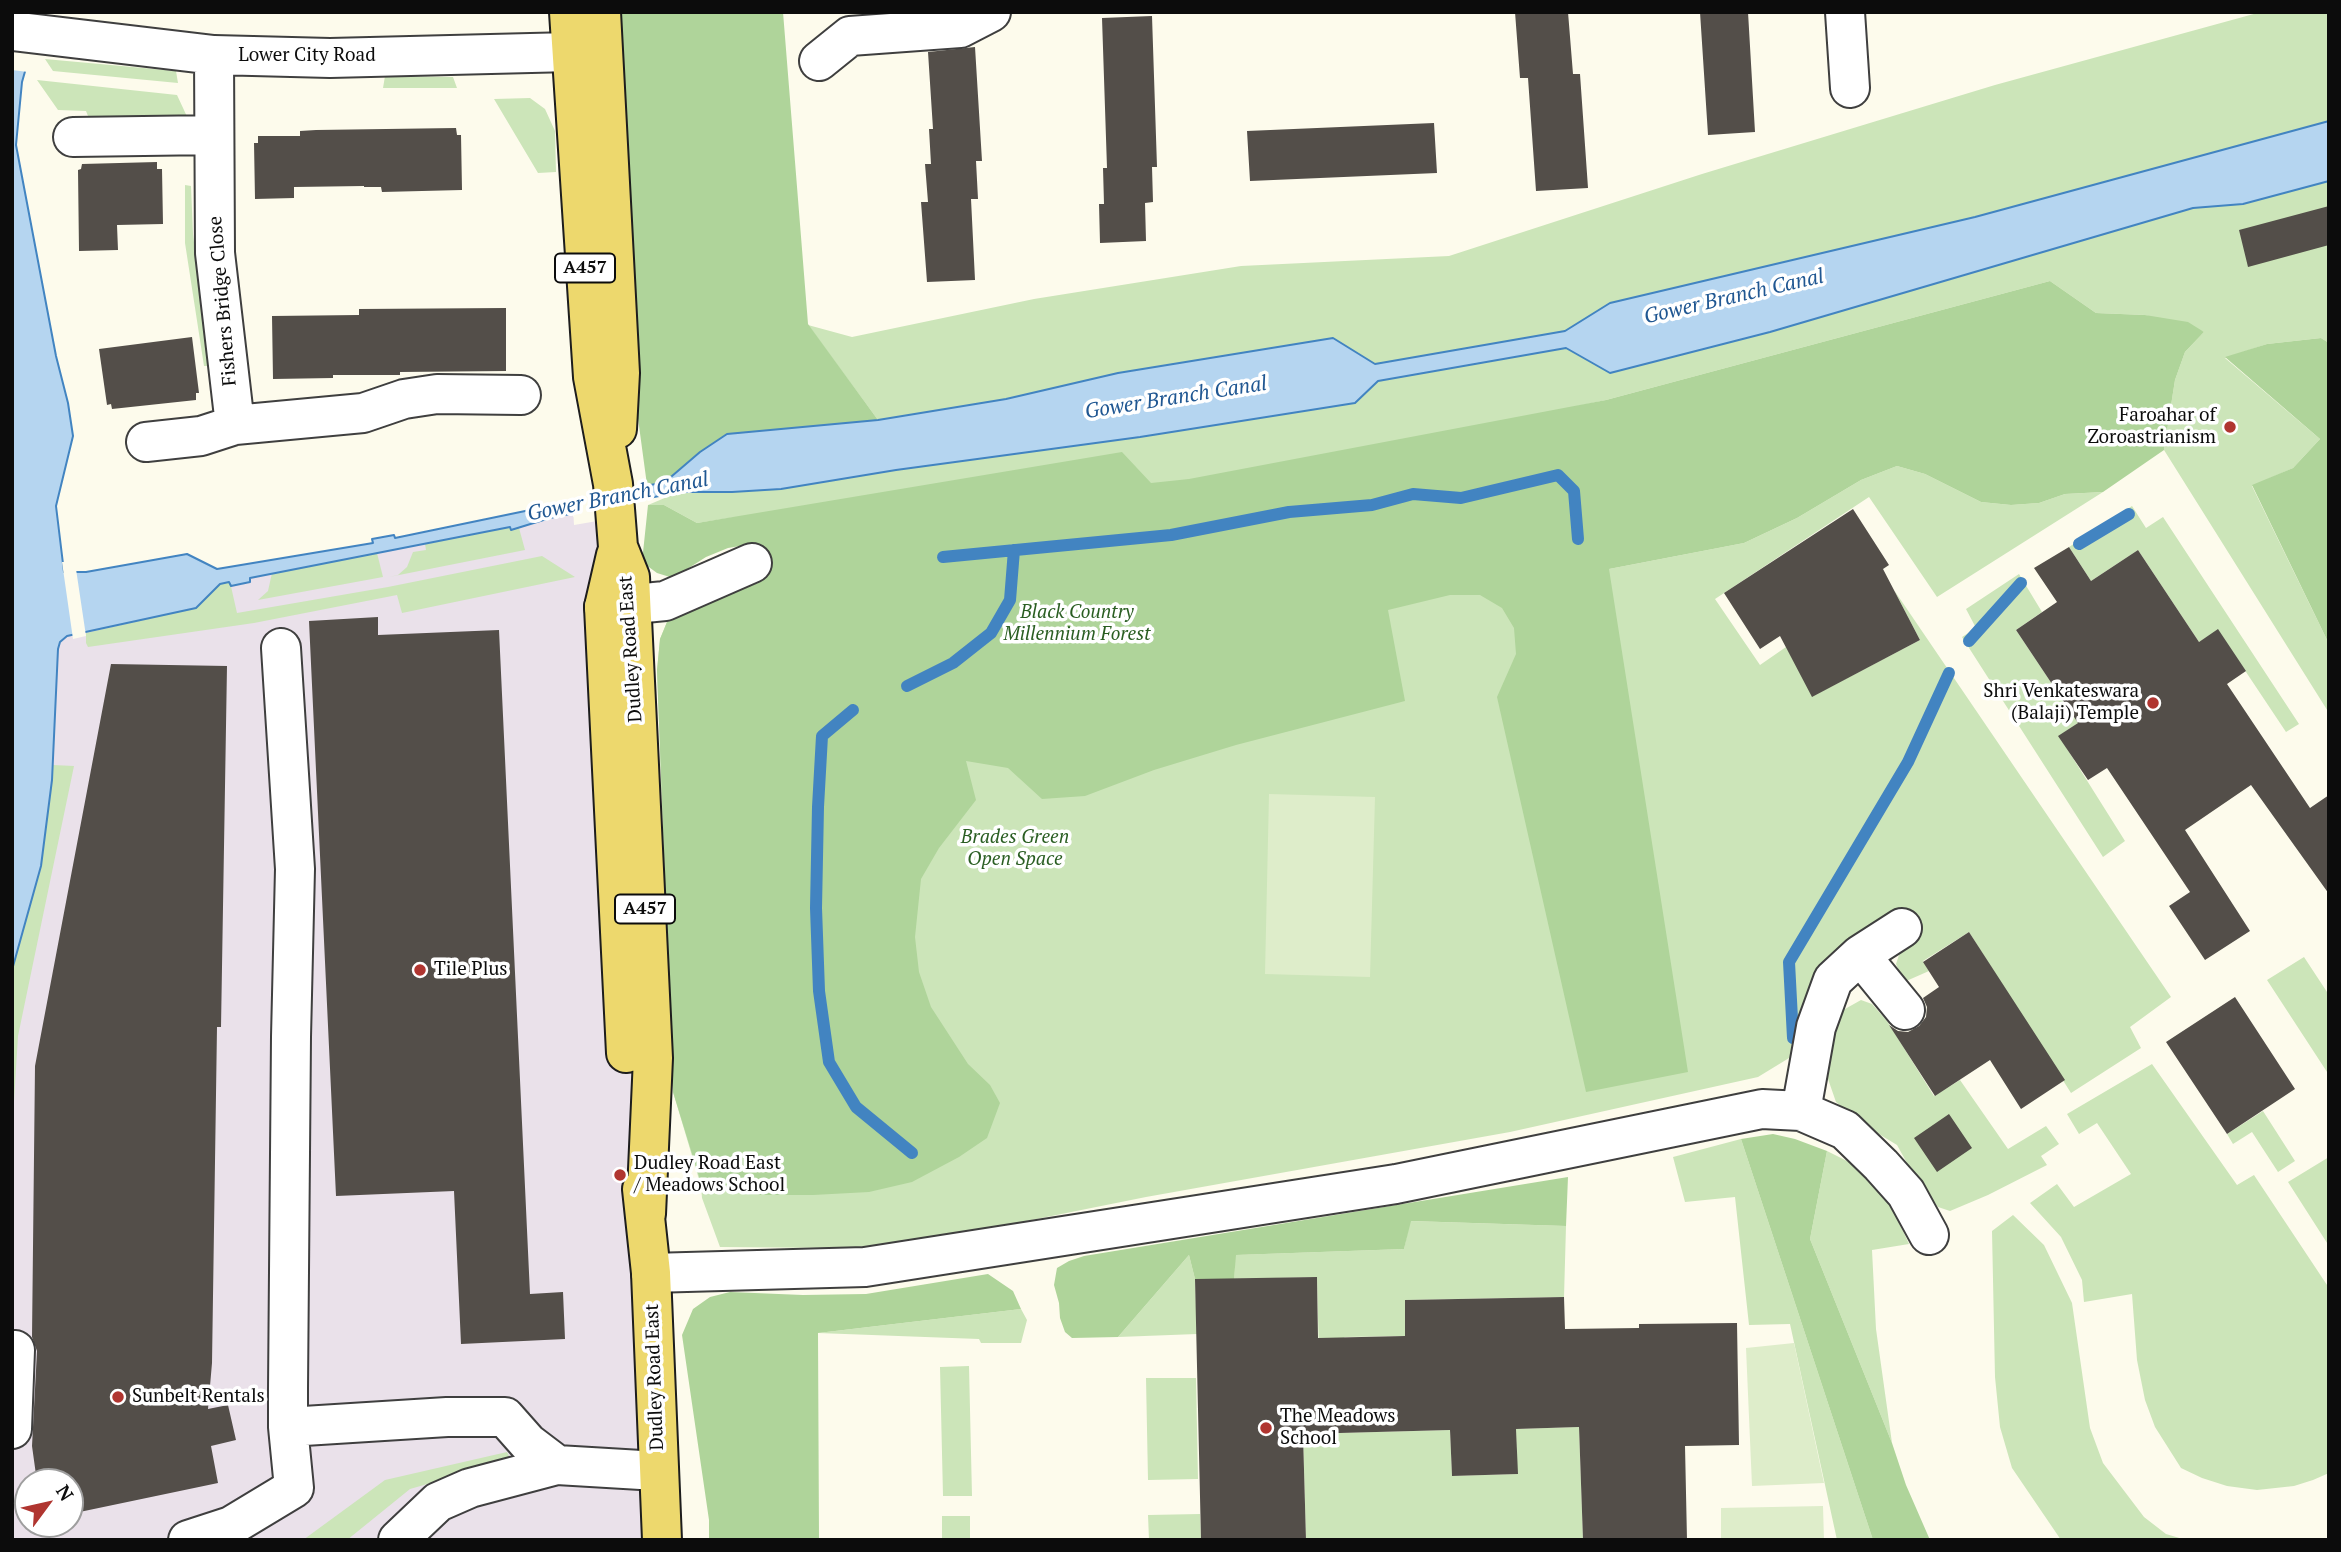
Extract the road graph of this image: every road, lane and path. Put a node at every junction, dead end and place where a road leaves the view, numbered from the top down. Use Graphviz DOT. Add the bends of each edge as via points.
graph roads {
  1 [pos="569,12"];
  2 [pos="586,12"];
  3 [pos="601,12"];
  4 [pos="991,12"];
  5 [pos="1844,12"];
  6 [pos="28,33"];
  7 [pos="571,52"];
  8 [pos="214,55"];
  9 [pos="819,61"];
  10 [pos="604,75"];
  11 [pos="1850,88"];
  12 [pos="214,135"];
  13 [pos="73,137"];
  14 [pos="521,395"];
  15 [pos="236,425"];
  16 [pos="146,442"];
  17 [pos="615,516"];
  18 [pos="752,563"];
  19 [pos="618,606"];
  20 [pos="281,648"];
  21 [pos="1902,928"];
  22 [pos="1860,955"];
  23 [pos="1905,1010"];
  24 [pos="1801,1111"];
  25 [pos="1928,1235"];
  26 [pos="651,1273"];
  27 [pos="15,1350"];
  28 [pos="288,1427"];
  29 [pos="12,1429"];
  30 [pos="557,1465"];
  31 [pos="658,1471"];
  32 [pos="188,1540"];
  33 [pos="398,1540"];
  34 [pos="662,1540"];
  1 -- 7 [label="main road, Dudley Road East / A457"];
  2 -- 7 [label="main road" via="587,34"];
  3 -- 10 [label="main road, Dudley Road East / A457"];
  4 -- 9 [label="street" via="960,28 850,36"];
  5 -- 11 [label="street"];
  6 -- 8 [label="street, Lower City Road"];
  7 -- 8 [label="street, Lower City Road" via="330,58"];
  7 -- 10 [label="main road" via="587,54"];
  7 -- 17 [label="main road, Dudley Road East / A457" via="593,377"];
  8 -- 12 [label="street, Fishers Bridge Close"];
  10 -- 17 [label="main road, Dudley Road East / A457" via="620,373"];
  12 -- 13 [label="street"];
  12 -- 15 [label="street, Fishers Bridge Close" via="215,253"];
  14 -- 15 [label="street" via="437,394 363,413"];
  15 -- 16 [label="street" via="201,436"];
  17 -- 19 [label="main road, Dudley Road East / A457" via="630,577"];
  18 -- 19 [label="street" via="665,600"];
  19 -- 26 [label="main road, Dudley Road East / A457" via="626,1067"];
  20 -- 28 [label="street" via="295,869"];
  21 -- 22 [label="street"];
  22 -- 23 [label="street"];
  22 -- 24 [label="street" via="1833,980 1816,1027"];
  24 -- 25 [label="street" via="1845,1130 1881,1165 1906,1193"];
  24 -- 26 [label="street" via="1762,1109 1396,1184 865,1268"];
  26 -- 31 [label="main road, Dudley Road East / A457"];
  27 -- 29 [label="street"];
  28 -- 30 [label="street" via="505,1417 528,1443"];
  28 -- 32 [label="street" via="294,1488 232,1526"];
  30 -- 31 [label="street"];
  30 -- 33 [label="street" via="470,1488 439,1502"];
  31 -- 34 [label="main road, Dudley Road East / A457"];
}
